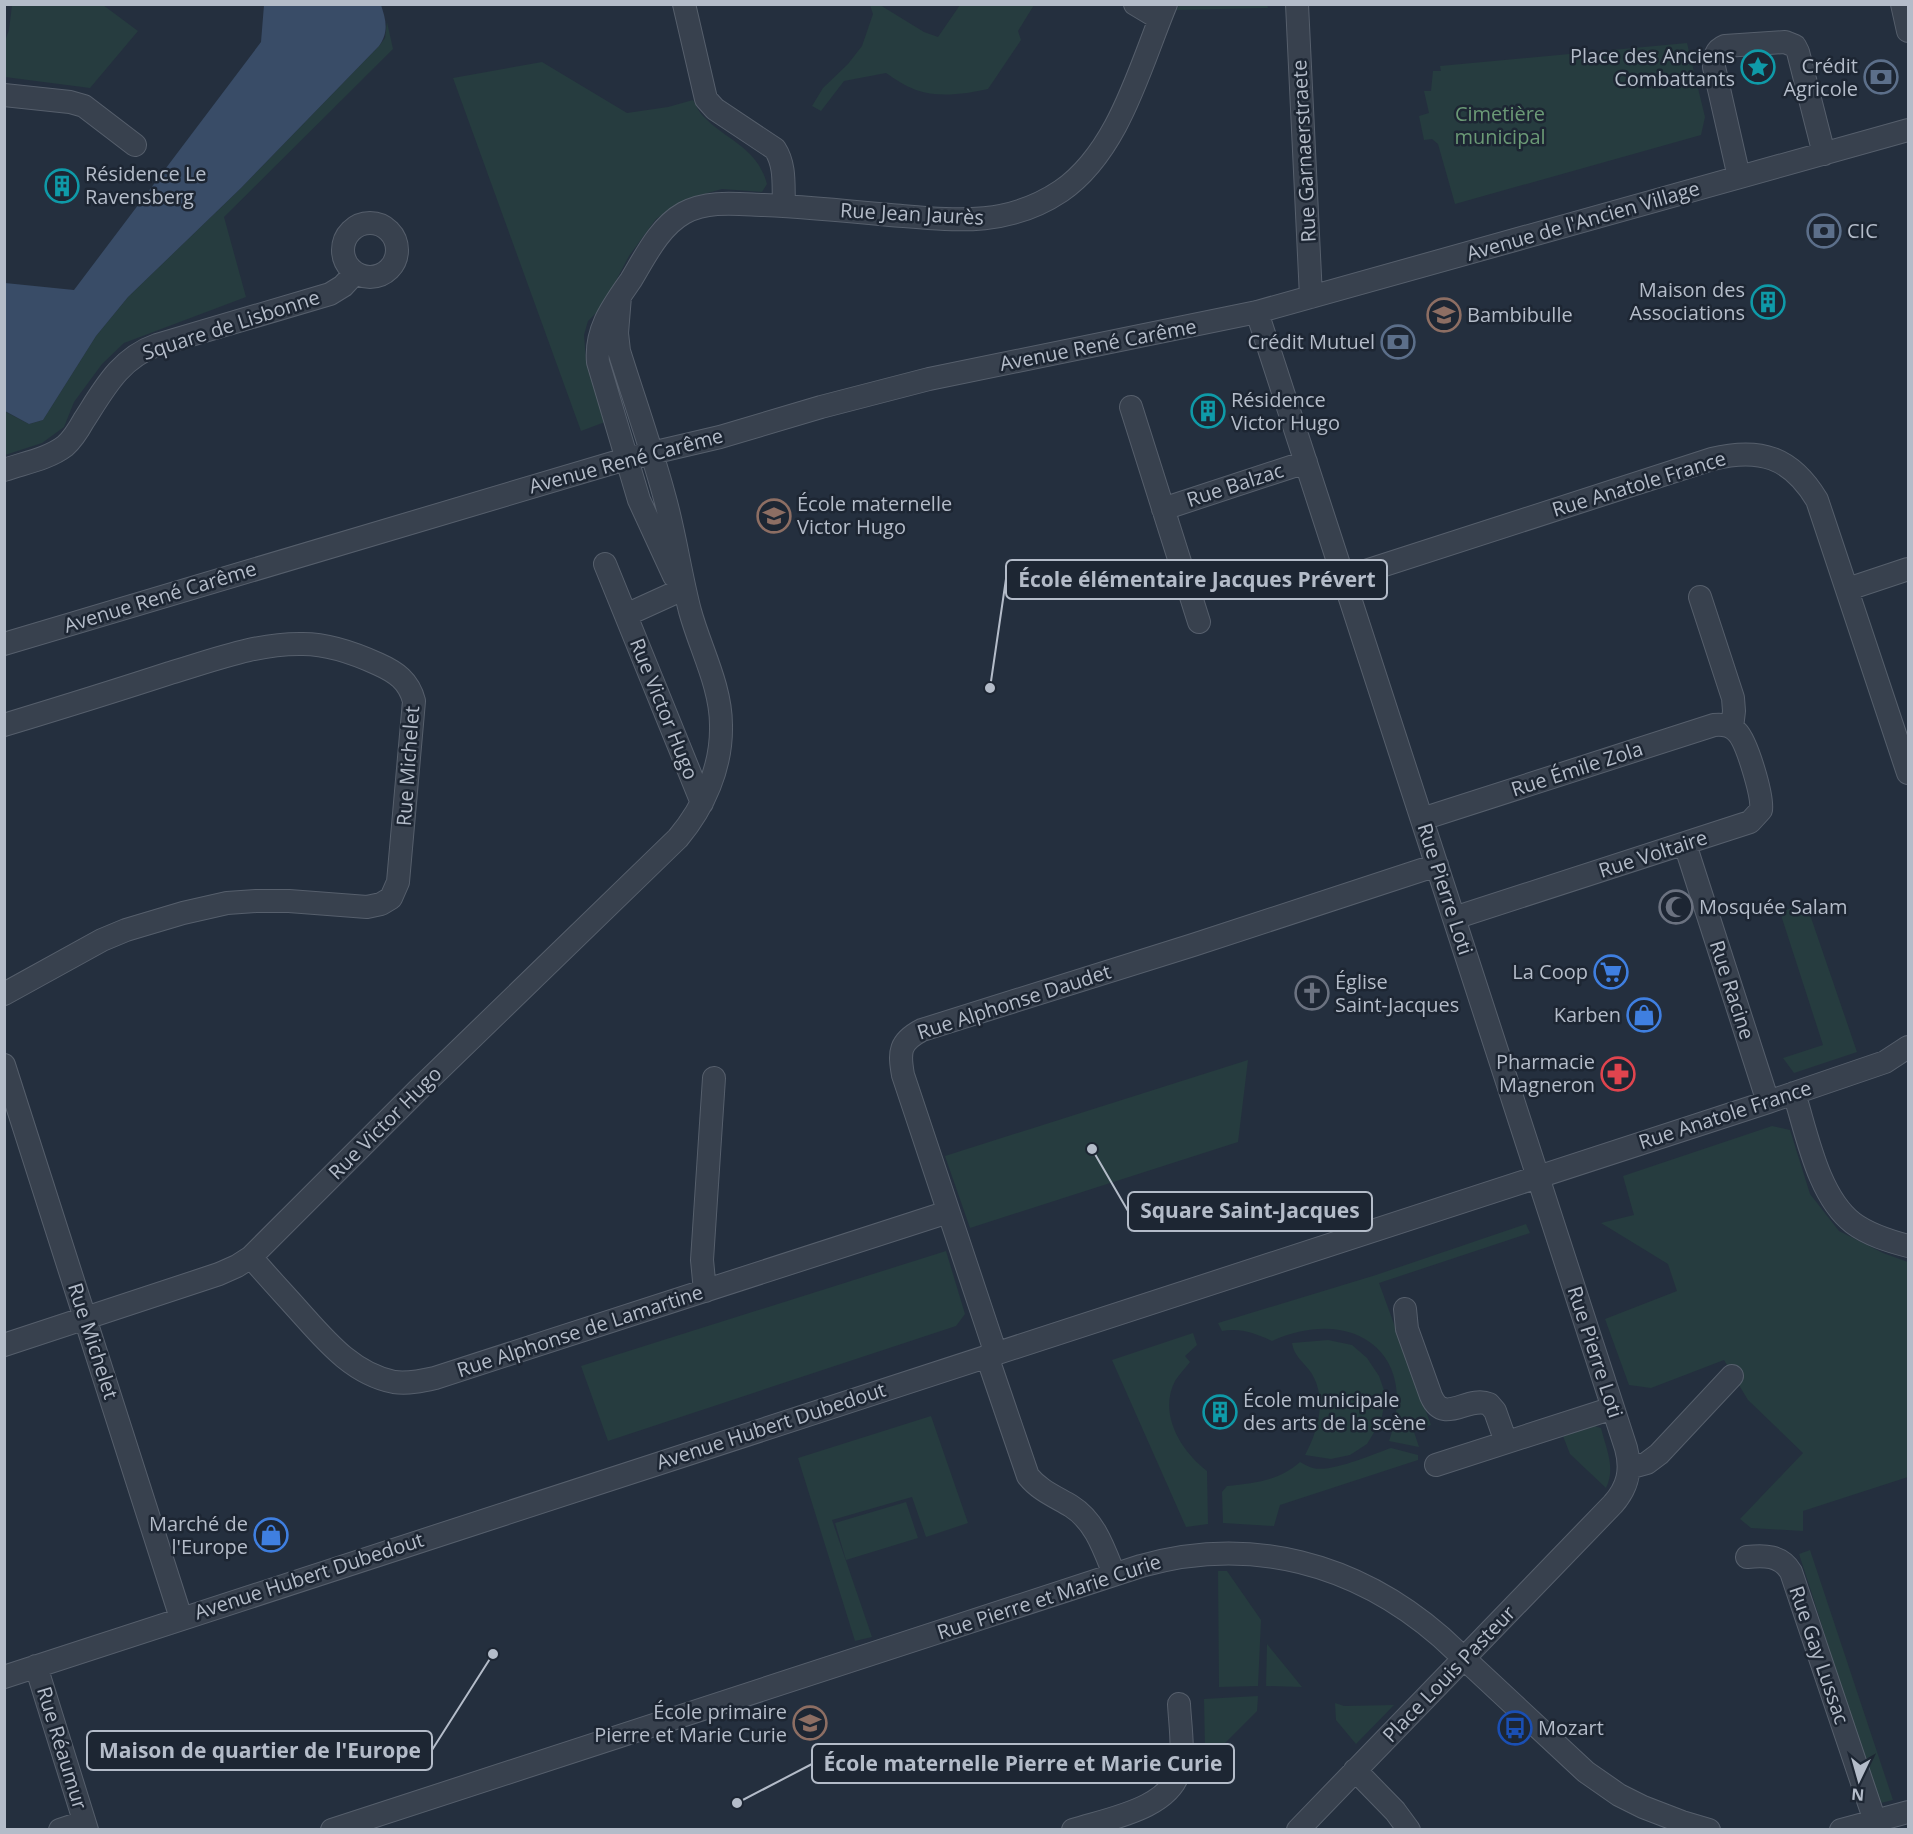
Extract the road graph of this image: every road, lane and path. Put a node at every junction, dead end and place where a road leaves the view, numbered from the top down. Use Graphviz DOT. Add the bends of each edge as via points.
graph roads {
  1 [pos="684,4"];
  2 [pos="1135,4"];
  3 [pos="1297,4"];
  4 [pos="1902,4"];
  5 [pos="1163,12"];
  6 [pos="1908,31"];
  7 [pos="4,95"];
  8 [pos="1907,137"];
  9 [pos="135,145"];
  10 [pos="1824,154"];
  11 [pos="1739,177"];
  12 [pos="784,206"];
  13 [pos="356,273"];
  14 [pos="620,296"];
  15 [pos="1311,297"];
  16 [pos="1257,312"];
  17 [pos="1131,408"];
  18 [pos="651,453"];
  19 [pos="626,459"];
  20 [pos="1306,462"];
  21 [pos="4,470"];
  22 [pos="1163,509"];
  23 [pos="606,564"];
  24 [pos="1908,569"];
  25 [pos="1344,578"];
  26 [pos="1848,589"];
  27 [pos="681,590"];
  28 [pos="1700,597"];
  29 [pos="690,611"];
  30 [pos="626,615"];
  31 [pos="1199,622"];
  32 [pos="4,644"];
  33 [pos="4,725"];
  34 [pos="1732,728"];
  35 [pos="1908,773"];
  36 [pos="702,803"];
  37 [pos="1422,819"];
  38 [pos="1685,844"];
  39 [pos="1437,865"];
  40 [pos="1454,918"];
  41 [pos="4,994"];
  42 [pos="1908,1047"];
  43 [pos="4,1065"];
  44 [pos="714,1078"];
  45 [pos="8,1088"];
  46 [pos="1794,1093"];
  47 [pos="1768,1102"];
  48 [pos="1538,1176"];
  49 [pos="948,1212"];
  50 [pos="1908,1246"];
  51 [pos="251,1257"];
  52 [pos="705,1291"];
  53 [pos="1405,1309"];
  54 [pos="86,1318"];
  55 [pos="4,1345"];
  56 [pos="991,1355"];
  57 [pos="1732,1376"];
  58 [pos="1613,1408"];
  59 [pos="1506,1442"];
  60 [pos="1436,1465"];
  61 [pos="1629,1468"];
  62 [pos="1747,1557"];
  63 [pos="1114,1574"];
  64 [pos="182,1618"];
  65 [pos="1465,1659"];
  66 [pos="36,1666"];
  67 [pos="4,1677"];
  68 [pos="1179,1704"];
  69 [pos="1355,1770"];
  70 [pos="1908,1812"];
  71 [pos="377,1823"];
  72 [pos="1876,1825"];
  73 [pos="86,1826"];
  74 [pos="60,1830"];
  75 [pos="332,1830"];
  76 [pos="1072,1830"];
  77 [pos="1298,1830"];
  78 [pos="1409,1830"];
  79 [pos="1709,1830"];
  80 [pos="1841,1830"];
  1 -- 12 [label="street" via="706,99 775,149 783,171"];
  2 -- 5 [label="street"];
  3 -- 15 [label="street, Rue Garnaerstraete"];
  4 -- 6 [label="street"];
  5 -- 12 [label="street, Rue Jean Jaurès" via="1108,140 1082,173 1040,203 1007,215 973,221"];
  7 -- 9 [label="street" via="84,106"];
  8 -- 10 [label="street, Avenue de l'Ancien Village"];
  10 -- 11 [label="street, Avenue de l'Ancien Village"];
  10 -- 11 [label="street" via="1795,46 1785,42 1725,46 1715,55 1714,68"];
  11 -- 15 [label="street, Avenue de l'Ancien Village"];
  12 -- 14 [label="street, Rue Jean Jaurès" via="712,204 684,214 660,235"];
  13 -- 21 [label="street, Square de Lisbonne" via="330,294 139,352 115,374 67,444 47,456"];
  14 -- 18 [label="street, Rue Jean Jaurès" via="619,351"];
  14 -- 19 [label="street, Rue Jean Jaurès" via="601,328 597,353"];
  15 -- 16 [label="street, Avenue de l'Ancien Village"];
  16 -- 18 [label="street, Avenue René Carême" via="929,379"];
  16 -- 20 [label="street, Rue Pierre Loti"];
  17 -- 22 [label="street, Rue Balzac"];
  18 -- 19 [label="street, Avenue René Carême"];
  18 -- 29 [label="street, Rue Victor Hugo" via="670,516"];
  19 -- 27 [label="street, Rue Victor Hugo" via="646,519"];
  19 -- 32 [label="street, Avenue René Carême"];
  20 -- 22 [label="street, Rue Balzac"];
  20 -- 25 [label="street, Rue Pierre Loti"];
  22 -- 31 [label="street, Rue Balzac"];
  23 -- 30 [label="street, Rue Victor Hugo"];
  24 -- 26 [label="street"];
  25 -- 26 [label="street, Rue Anatole France" via="1712,459 1753,454 1783,463 1812,491"];
  25 -- 37 [label="street, Rue Pierre Loti"];
  26 -- 35 [label="street, Rue Anatole France"];
  27 -- 29 [label="street, Rue Victor Hugo"];
  27 -- 30 [label="street, Rue Victor Hugo"];
  28 -- 34 [label="street" via="1733,698"];
  29 -- 36 [label="street, Rue Victor Hugo" via="713,684 721,725 716,763"];
  30 -- 36 [label="street, Rue Victor Hugo"];
  33 -- 41 [label="street, Rue Michelet" via="236,653 276,645 315,644 368,660 398,675 409,687 414,701 398,882 387,901 367,907 270,901 198,909 126,930"];
  34 -- 37 [label="street, Rue Émile Zola" via="1708,727"];
  34 -- 38 [label="street, Rue Voltaire" via="1744,743 1761,794 1761,810 1750,822"];
  36 -- 51 [label="street, Rue Victor Hugo" via="678,838"];
  37 -- 39 [label="street, Rue Pierre Loti"];
  38 -- 40 [label="street, Rue Voltaire"];
  38 -- 47 [label="street, Rue Racine"];
  39 -- 40 [label="street, Rue Pierre Loti"];
  39 -- 49 [label="street, Rue Alphonse Daudet" via="922,1030 908,1038 901,1050 903,1075"];
  40 -- 48 [label="street, Rue Pierre Loti"];
  42 -- 46 [label="street, Rue Anatole France" via="1885,1062"];
  43 -- 45 [label="street, Rue Michelet"];
  44 -- 52 [label="street" via="702,1260"];
  45 -- 54 [label="street, Rue Michelet"];
  46 -- 47 [label="street, Rue Anatole France"];
  46 -- 50 [label="street" via="1823,1184 1837,1207 1868,1232"];
  47 -- 48 [label="street, Rue Anatole France"];
  48 -- 56 [label="street, Avenue Hubert Dubedout"];
  48 -- 58 [label="street, Rue Pierre Loti"];
  49 -- 52 [label="street, Rue Alphonse de Lamartine"];
  49 -- 56 [label="street, Rue Alphonse Daudet"];
  51 -- 52 [label="street, Rue Alphonse de Lamartine" via="346,1359 378,1377 404,1383 435,1378"];
  51 -- 54 [label="street, Rue Victor Hugo" via="219,1274"];
  53 -- 59 [label="street" via="1407,1329 1436,1405 1448,1410 1476,1402 1490,1404"];
  54 -- 55 [label="street, Rue Victor Hugo"];
  54 -- 64 [label="street, Rue Michelet"];
  56 -- 63 [label="street, Rue Alphonse Daudet" via="1028,1476 1084,1517 1100,1539"];
  56 -- 64 [label="street, Avenue Hubert Dubedout"];
  57 -- 61 [label="street" via="1659,1454 1647,1463"];
  58 -- 59 [label="street"];
  58 -- 61 [label="street, Rue Pierre Loti"];
  59 -- 60 [label="street"];
  61 -- 65 [label="street, Place Louis Pasteur" via="1620,1496"];
  62 -- 72 [label="street, Rue Gay Lussac" via="1779,1559 1791,1572"];
  63 -- 65 [label="street, Rue Pierre et Marie Curie" via="1166,1559 1204,1554 1244,1553 1298,1561 1331,1570 1394,1601"];
  63 -- 71 [label="street, Rue Pierre et Marie Curie"];
  64 -- 66 [label="street, Avenue Hubert Dubedout"];
  65 -- 69 [label="street, Place Louis Pasteur"];
  65 -- 79 [label="street, Rue Pierre et Marie Curie" via="1586,1772 1643,1807"];
  66 -- 67 [label="street, Avenue Hubert Dubedout"];
  66 -- 73 [label="street, Rue Réaumur"];
  68 -- 76 [label="street" via="1181,1763 1169,1791 1141,1808"];
  69 -- 77 [label="street, Place Louis Pasteur"];
  69 -- 78 [label="street"];
  70 -- 72 [label="street"];
  71 -- 75 [label="street, Rue Pierre et Marie Curie"];
  72 -- 80 [label="street"];
  73 -- 74 [label="street"];
}
